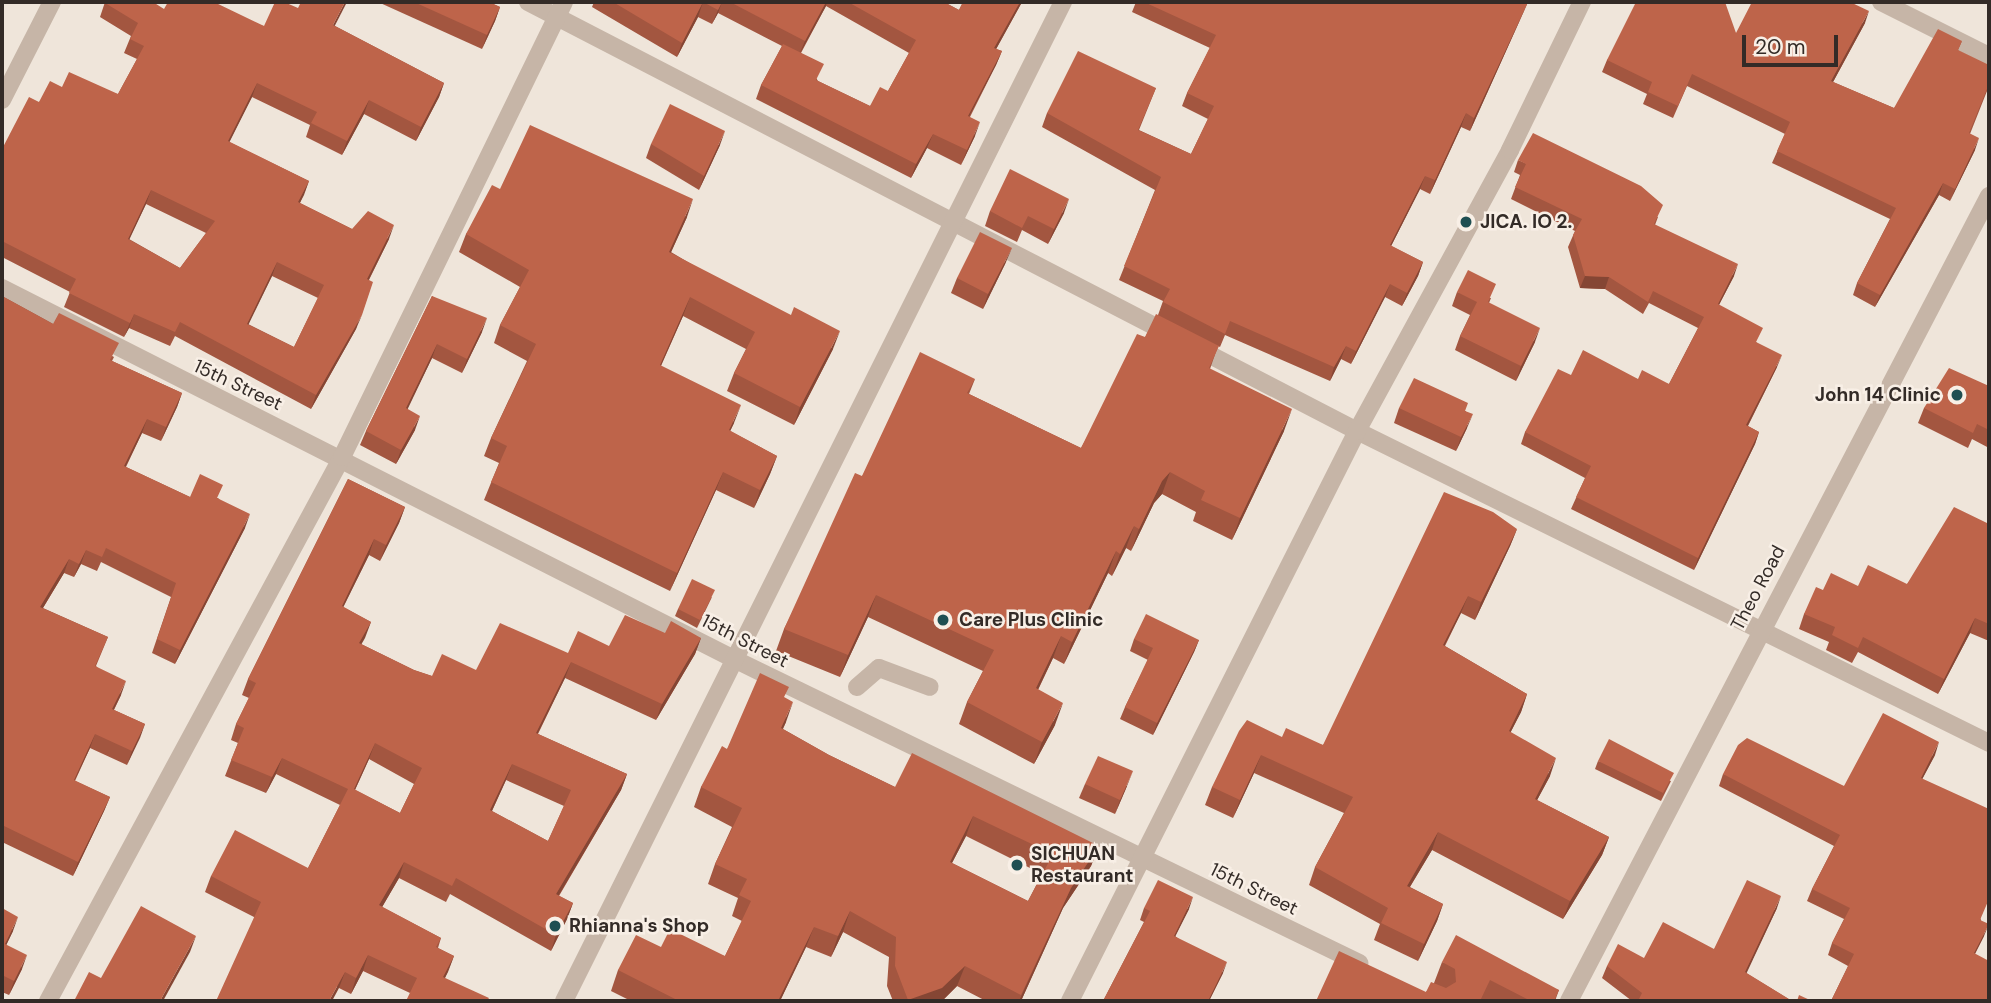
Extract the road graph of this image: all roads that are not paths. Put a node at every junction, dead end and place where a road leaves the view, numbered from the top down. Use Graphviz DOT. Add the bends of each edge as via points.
graph roads {
  1 [pos="52,2"];
  2 [pos="528,2"];
  3 [pos="1063,2"];
  4 [pos="1582,2"];
  5 [pos="1881,2"];
  6 [pos="560,9"];
  7 [pos="1989,56"];
  8 [pos="2,100"];
  9 [pos="1989,196"];
  10 [pos="950,221"];
  11 [pos="2,288"];
  12 [pos="1357,430"];
  13 [pos="342,457"];
  14 [pos="1761,628"];
  15 [pos="738,661"];
  16 [pos="857,687"];
  17 [pos="930,687"];
  18 [pos="1989,743"];
  19 [pos="1142,858"];
  20 [pos="1380,973"];
  21 [pos="48,1001"];
  22 [pos="564,1001"];
  23 [pos="1070,1001"];
  24 [pos="1569,1001"];
  1 -- 8 [label="street"];
  2 -- 6 [label="street"];
  3 -- 10 [label="street"];
  4 -- 12 [label="street" via="1510,150"];
  5 -- 7 [label="street"];
  6 -- 10 [label="street"];
  6 -- 13 [label="street"];
  9 -- 14 [label="street, Theo Road"];
  10 -- 12 [label="street"];
  10 -- 15 [label="street"];
  11 -- 13 [label="street, 15th Street" via="129,357"];
  12 -- 14 [label="street"];
  12 -- 19 [label="street"];
  13 -- 15 [label="street, 15th Street"];
  13 -- 21 [label="street"];
  14 -- 18 [label="street"];
  14 -- 24 [label="street, Theo Road"];
  15 -- 19 [label="street, 15th Street"];
  15 -- 22 [label="street"];
  16 -- 17 [label="street" via="879,668"];
  19 -- 20 [label="street, 15th Street"];
  19 -- 23 [label="street"];
}
